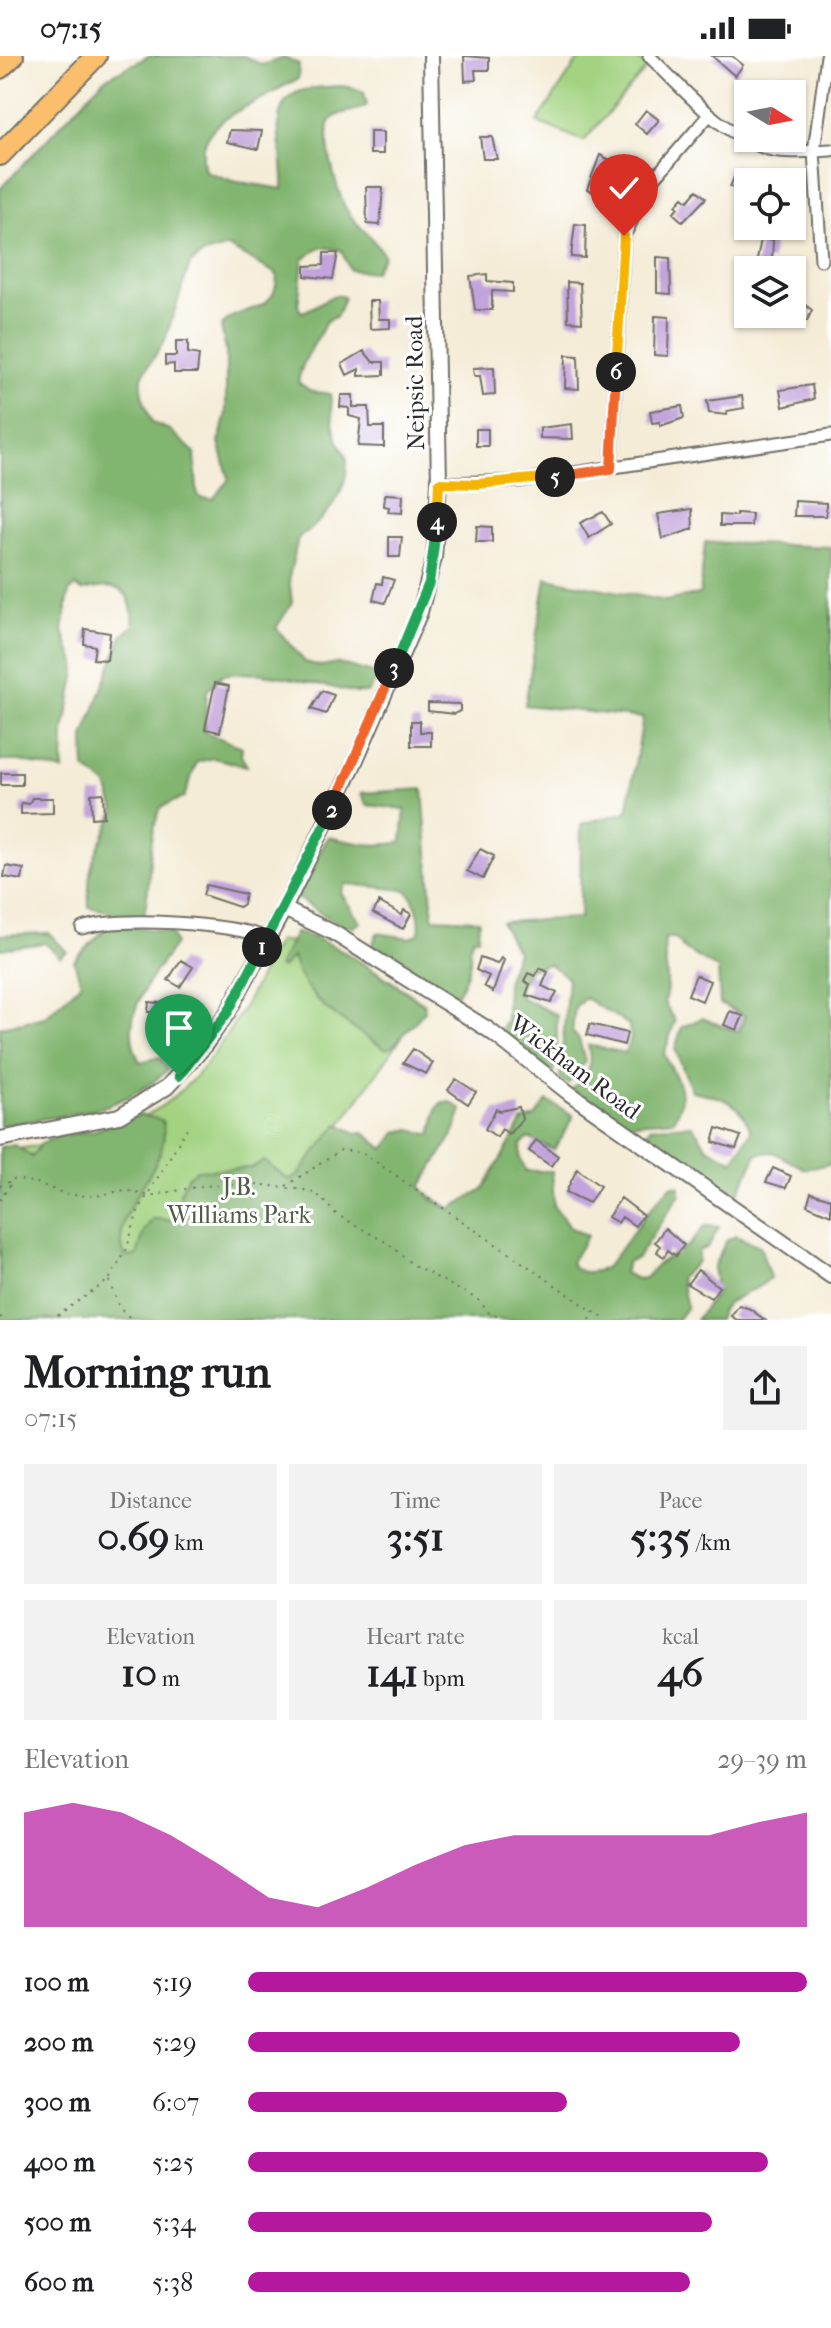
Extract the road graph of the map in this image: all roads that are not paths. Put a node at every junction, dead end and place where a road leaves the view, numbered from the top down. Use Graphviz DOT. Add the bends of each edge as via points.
graph roads {
  1 [pos="13,56"];
  2 [pos="96,56"];
  3 [pos="431,56"];
  4 [pos="649,56"];
  5 [pos="827,56"];
  6 [pos="0,68"];
  7 [pos="710,114"];
  8 [pos="831,150"];
  9 [pos="814,151"];
  10 [pos="0,155"];
  11 [pos="821,260"];
  12 [pos="831,435"];
  13 [pos="611,469"];
  14 [pos="439,483"];
  15 [pos="284,909"];
  16 [pos="82,928"];
  17 [pos="267,938"];
  18 [pos="0,1139"];
  19 [pos="831,1276"];
  1 -- 6 [label="highway"];
  2 -- 10 [label="highway"];
  3 -- 14 [label="street, Neipsic Road"];
  4 -- 7 [label="street"];
  5 -- 9 [label="street"];
  7 -- 9 [label="street" via="768,149"];
  7 -- 13 [label="street" via="651,182 624,236"];
  8 -- 9 [label="street"];
  9 -- 11 [label="street"];
  12 -- 13 [label="street"];
  13 -- 14 [label="street" via="519,481"];
  14 -- 15 [label="street, Neipsic Road" via="434,558 420,612"];
  15 -- 17 [label="street, Neipsic Road"];
  15 -- 19 [label="street, Wickham Road" via="334,933 489,1030 569,1093"];
  16 -- 17 [label="street" via="111,921"];
  17 -- 18 [label="street, Neipsic Road" via="215,1032 167,1087 100,1122"];
}
